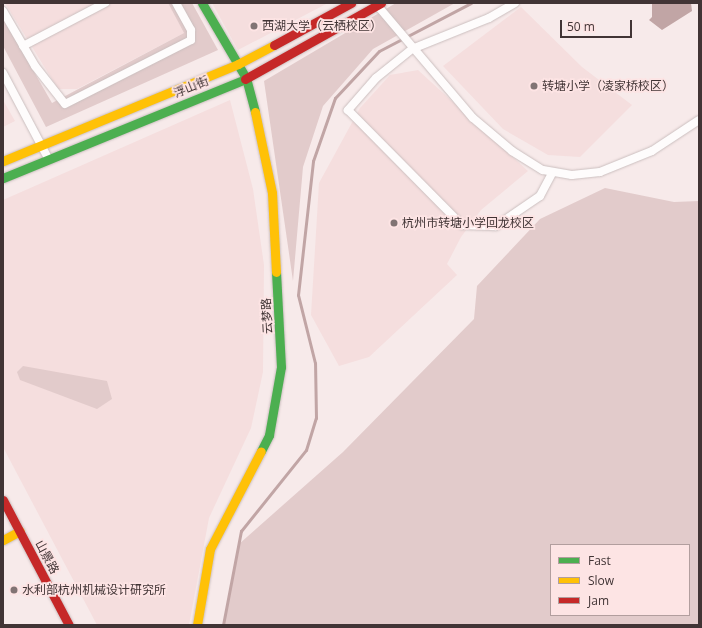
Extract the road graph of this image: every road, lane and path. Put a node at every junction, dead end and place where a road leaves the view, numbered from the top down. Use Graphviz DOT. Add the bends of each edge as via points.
graph roads {
  1 [pos="105,3"];
  2 [pos="176,3"];
  3 [pos="202,3"];
  4 [pos="351,3"];
  5 [pos="515,3"];
  6 [pos="379,4"];
  7 [pos="3,11"];
  8 [pos="23,46"];
  9 [pos="409,46"];
  10 [pos="238,64"];
  11 [pos="3,73"];
  12 [pos="246,78"];
  13 [pos="699,120"];
  14 [pos="43,144"];
  15 [pos="48,158"];
  16 [pos="3,162"];
  17 [pos="553,172"];
  18 [pos="3,178"];
  19 [pos="3,500"];
  20 [pos="20,531"];
  21 [pos="3,540"];
  22 [pos="69,625"];
  23 [pos="197,625"];
  1 -- 8 [label="street"];
  2 -- 8 [label="street" via="191,30 191,40 65,104"];
  3 -- 10 [label="street, 云梦路"];
  4 -- 10 [label="street, 浮山街"];
  5 -- 9 [label="street" via="476,24"];
  6 -- 9 [label="street"];
  6 -- 12 [label="street, 浮山街"];
  7 -- 8 [label="street"];
  9 -- 17 [label="street" via="473,118 512,151"];
  9 -- 17 [label="street" via="348,110 462,224 496,226 540,196"];
  10 -- 12 [label="street, 云梦路"];
  10 -- 14 [label="street, 浮山街"];
  11 -- 14 [label="street"];
  12 -- 15 [label="street, 浮山街"];
  12 -- 23 [label="street, 云梦路" via="272,192 281,367 269,435 210,549"];
  13 -- 17 [label="street" via="652,151 600,172 572,175"];
  14 -- 15 [label="street"];
  14 -- 16 [label="street, 浮山街"];
  15 -- 18 [label="street, 浮山街"];
  19 -- 20 [label="street, 山景路"];
  20 -- 21 [label="street"];
  20 -- 22 [label="street, 山景路"];
}
